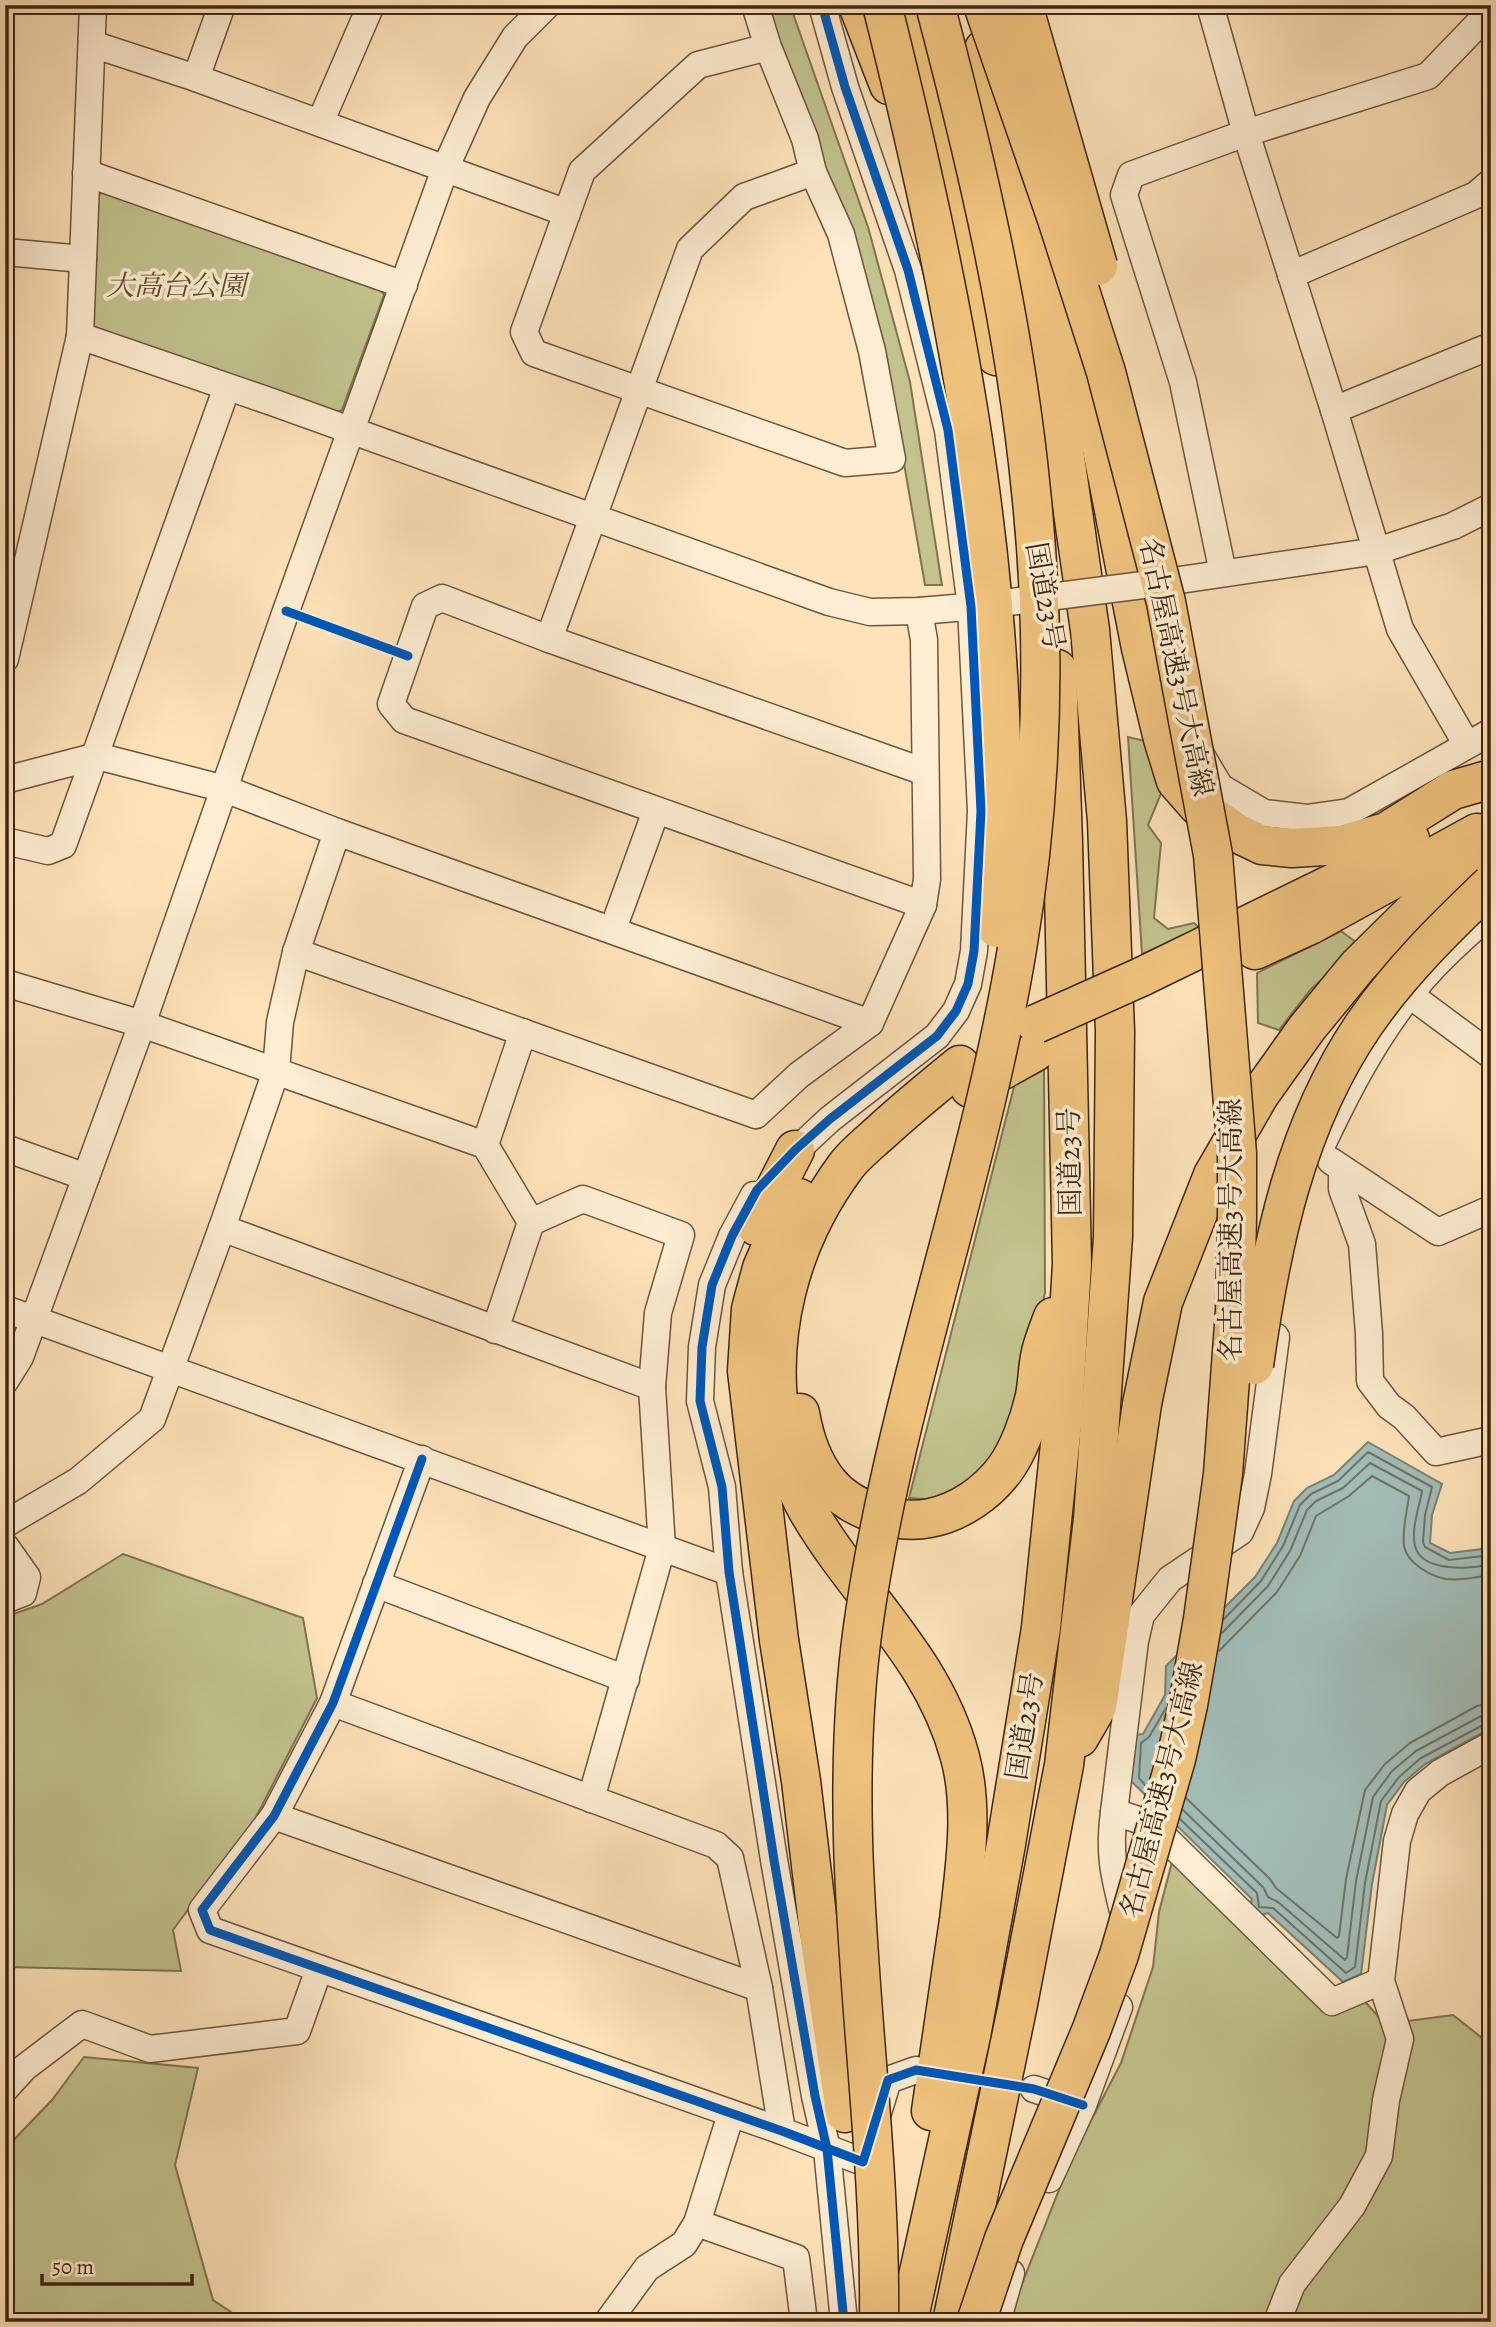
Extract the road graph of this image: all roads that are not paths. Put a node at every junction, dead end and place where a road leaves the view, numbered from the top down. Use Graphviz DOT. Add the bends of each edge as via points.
graph roads {
  1 [pos="93,5"];
  2 [pos="222,5"];
  3 [pos="371,5"];
  4 [pos="547,5"];
  5 [pos="755,5"];
  6 [pos="804,5"];
  7 [pos="822,5"];
  8 [pos="858,5"];
  9 [pos="882,5"];
  10 [pos="909,5"];
  11 [pos="935,5"];
  12 [pos="974,5"];
  13 [pos="983,5"];
  14 [pos="1023,5"];
  15 [pos="1043,5"];
  16 [pos="1219,8"];
  17 [pos="1477,21"];
  18 [pos="92,44"];
  19 [pos="768,47"];
  20 [pos="195,78"];
  21 [pos="845,87"];
  22 [pos="320,123"];
  23 [pos="1246,133"];
  24 [pos="445,169"];
  25 [pos="813,172"];
  26 [pos="86,173"];
  27 [pos="1486,196"];
  28 [pos="567,212"];
  29 [pos="1025,228"];
  30 [pos="5,252"];
  31 [pos="83,259"];
  32 [pos="1292,275"];
  33 [pos="404,285"];
  34 [pos="80,336"];
  35 [pos="1491,346"];
  36 [pos="227,387"];
  37 [pos="639,392"];
  38 [pos="1334,410"];
  39 [pos="350,430"];
  40 [pos="1018,453"];
  41 [pos="1491,507"];
  42 [pos="592,518"];
  43 [pos="1377,551"];
  44 [pos="1223,573"];
  45 [pos="1148,585"];
  46 [pos="975,606"];
  47 [pos="919,611"];
  48 [pos="549,639"];
  49 [pos="7,640"];
  50 [pos="1491,732"];
  51 [pos="1467,745"];
  52 [pos="97,756"];
  53 [pos="925,772"];
  54 [pos="1491,779"];
  55 [pos="5,780"];
  56 [pos="225,789"];
  57 [pos="1491,789"];
  58 [pos="656,811"];
  59 [pos="1491,824"];
  60 [pos="337,832"];
  61 [pos="5,841"];
  62 [pos="1491,842"];
  63 [pos="1213,855"];
  64 [pos="1491,884"];
  65 [pos="923,905"];
  66 [pos="1491,913"];
  67 [pos="613,929"];
  68 [pos="296,952"];
  69 [pos="5,983"];
  70 [pos="1139,990"];
  71 [pos="1410,995"];
  72 [pos="870,1023"];
  73 [pos="142,1024"];
  74 [pos="523,1032"];
  75 [pos="1035,1038"];
  76 [pos="1491,1055"];
  77 [pos="960,1065"];
  78 [pos="276,1071"];
  79 [pos="485,1145"];
  80 [pos="5,1148"];
  81 [pos="795,1150"];
  82 [pos="1318,1153"];
  83 [pos="1342,1168"];
  84 [pos="86,1177"];
  85 [pos="964,1187"];
  86 [pos="1491,1209"];
  87 [pos="531,1222"];
  88 [pos="222,1228"];
  89 [pos="1072,1264"];
  90 [pos="5,1309"];
  91 [pos="33,1319"];
  92 [pos="495,1329"];
  93 [pos="170,1369"];
  94 [pos="5,1381"];
  95 [pos="652,1387"];
  96 [pos="1491,1440"];
  97 [pos="422,1460"];
  98 [pos="5,1524"];
  99 [pos="5,1546"];
  100 [pos="662,1548"];
  101 [pos="729,1572"];
  102 [pos="376,1584"];
  103 [pos="5,1600"];
  104 [pos="769,1637"];
  105 [pos="626,1679"];
  106 [pos="333,1703"];
  107 [pos="1188,1705"];
  108 [pos="1491,1745"];
  109 [pos="1063,1765"];
  110 [pos="590,1799"];
  111 [pos="1114,1812"];
  112 [pos="274,1816"];
  113 [pos="319,1969"];
  114 [pos="1381,1981"];
  115 [pos="759,1988"];
  116 [pos="916,2070"];
  117 [pos="5,2089"];
  118 [pos="1034,2089"];
  119 [pos="1083,2105"];
  120 [pos="731,2114"];
  121 [pos="782,2131"];
  122 [pos="827,2149"];
  123 [pos="697,2223"];
  124 [pos="609,2319"];
  125 [pos="804,2322"];
  126 [pos="844,2322"];
  127 [pos="861,2322"];
  128 [pos="879,2322"];
  129 [pos="906,2322"];
  130 [pos="952,2322"];
  131 [pos="976,2322"];
  132 [pos="997,2322"];
  133 [pos="1277,2322"];
  1 -- 18 [label="street"];
  2 -- 20 [label="street"];
  3 -- 22 [label="street"];
  4 -- 24 [label="street" via="515,37 477,97"];
  5 -- 19 [label="street"];
  6 -- 21 [label="street"];
  7 -- 21 [label="street"];
  8 -- 40 [label="highway" via="975,307"];
  9 -- 85 [label="highway, bridge" via="946,283 994,595 1001,876 996,953 977,1063"];
  10 -- 40 [label="highway, 国道23号" via="937,95"];
  11 -- 85 [label="highway, bridge" via="970,138 1014,367 1031,488 1039,592 1039,708 1028,884 1004,1020"];
  12 -- 29 [label="highway, 国道23号"];
  13 -- 63 [label="highway, 名古屋高速3号大高線, bridge" via="1124,434 1166,602"];
  14 -- 63 [label="highway, bridge" via="1144,428 1182,601 1215,796"];
  15 -- 45 [label="street" via="1060,86 1102,382"];
  16 -- 23 [label="street"];
  17 -- 23 [label="street" via="1428,76"];
  18 -- 20 [label="street"];
  18 -- 26 [label="street"];
  19 -- 25 [label="street" via="805,139"];
  19 -- 28 [label="street" via="698,65 582,171"];
  20 -- 22 [label="street"];
  21 -- 46 [label="street" via="908,270 948,430"];
  22 -- 24 [label="street"];
  23 -- 32 [label="street"];
  23 -- 44 [label="street" via="1131,174 1124,195 1183,382"];
  24 -- 28 [label="street"];
  24 -- 33 [label="street"];
  25 -- 37 [label="street" via="744,197 690,249"];
  25 -- 37 [label="street" via="841,234 872,351 892,459 845,463"];
  26 -- 31 [label="street"];
  26 -- 33 [label="street"];
  27 -- 32 [label="street"];
  28 -- 37 [label="street" via="524,332 534,353"];
  29 -- 54 [label="highway" via="1056,263 1102,449 1141,648 1176,781 1198,806 1235,832 1262,845 1292,848 1341,845 1386,832 1452,790"];
  29 -- 109 [label="highway, 国道23号" via="1090,631 1107,821 1115,1031 1112,1250 1093,1519"];
  30 -- 31 [label="street"];
  31 -- 34 [label="street"];
  32 -- 38 [label="street"];
  33 -- 39 [label="street"];
  34 -- 36 [label="street"];
  34 -- 49 [label="street"];
  35 -- 38 [label="street"];
  36 -- 39 [label="street"];
  36 -- 52 [label="street"];
  37 -- 42 [label="street"];
  38 -- 43 [label="street"];
  39 -- 42 [label="street"];
  39 -- 56 [label="street"];
  40 -- 89 [label="highway, 国道23号" via="1056,643"];
  41 -- 43 [label="street" via="1453,526"];
  42 -- 47 [label="street" via="830,602 870,612"];
  42 -- 48 [label="street"];
  43 -- 44 [label="street"];
  43 -- 51 [label="street" via="1401,629"];
  44 -- 45 [label="street"];
  45 -- 46 [label="street, bridge"];
  45 -- 51 [label="street" via="1194,744 1220,787 1264,813 1307,818 1349,812"];
  46 -- 47 [label="street"];
  46 -- 81 [label="street" via="981,811 974,951 968,984 956,1011 937,1035"];
  47 -- 53 [label="street" via="924,640"];
  48 -- 53 [label="street"];
  48 -- 58 [label="street" via="442,598 425,606 391,704 404,720"];
  50 -- 51 [label="street"];
  52 -- 55 [label="street"];
  52 -- 56 [label="street"];
  52 -- 61 [label="street" via="63,845 48,851"];
  53 -- 65 [label="street" via="927,879"];
  56 -- 60 [label="street"];
  56 -- 73 [label="street"];
  57 -- 70 [label="highway" via="1350,875"];
  58 -- 65 [label="street"];
  58 -- 67 [label="street"];
  59 -- 70 [label="highway" via="1310,925"];
  60 -- 67 [label="street"];
  60 -- 68 [label="street"];
  62 -- 109 [label="highway" via="1358,967 1260,1094 1213,1175 1163,1302 1142,1404 1097,1707"];
  63 -- 107 [label="highway, 名古屋高速3号大高線, bridge" via="1237,1154 1235,1284 1223,1474"];
  64 -- 107 [label="highway, bridge" via="1405,971 1365,1023 1310,1125 1284,1201 1266,1277 1235,1500 1215,1606"];
  65 -- 72 [label="street"];
  66 -- 71 [label="street" via="1444,955"];
  67 -- 72 [label="street"];
  68 -- 74 [label="street"];
  68 -- 78 [label="street" via="280,1022"];
  69 -- 73 [label="street"];
  70 -- 75 [label="highway, bridge"];
  71 -- 76 [label="street"];
  71 -- 82 [label="street" via="1355,1076"];
  72 -- 74 [label="street" via="799,1075 756,1115"];
  73 -- 78 [label="street"];
  73 -- 84 [label="street"];
  74 -- 79 [label="street"];
  75 -- 77 [label="highway"];
  75 -- 89 [label="highway" via="899,1139 861,1179 822,1236 808,1275 796,1362 803,1432 828,1483 851,1503 903,1519 929,1518 982,1494 1006,1468 1020,1440 1034,1401 1041,1352"];
  77 -- 104 [label="highway" via="906,1091 833,1157 789,1213 762,1268 751,1309 747,1371"];
  77 -- 129 [label="highway" via="848,1163 828,1193 811,1222 788,1284 780,1313 775,1376 785,1446 806,1508 937,1694 966,1782 964,1879"];
  78 -- 79 [label="street"];
  78 -- 88 [label="street"];
  79 -- 87 [label="street"];
  80 -- 84 [label="street"];
  81 -- 101 [label="street" via="757,1190 732,1236 712,1285 702,1347 700,1401 722,1487"];
  81 -- 104 [label="highway" via="742,1255 728,1307 725,1354 727,1391"];
  82 -- 83 [label="street"];
  82 -- 111 [label="street" via="1282,1299 1251,1508 1240,1532 1170,1579 1141,1615"];
  83 -- 86 [label="street" via="1438,1232"];
  83 -- 96 [label="street" via="1342,1189 1362,1244 1370,1381 1436,1452"];
  84 -- 91 [label="street"];
  85 -- 128 [label="highway, bridge" via="890,1481 857,1689 852,1764 855,1907 875,2155"];
  87 -- 92 [label="street"];
  87 -- 95 [label="street" via="583,1199 681,1235 658,1313"];
  88 -- 92 [label="street"];
  88 -- 93 [label="street"];
  89 -- 129 [label="highway, 国道23号" via="1063,1415 1041,1628 971,2036"];
  90 -- 91 [label="street"];
  91 -- 93 [label="street"];
  91 -- 94 [label="street" via="20,1357"];
  92 -- 95 [label="street"];
  93 -- 97 [label="street"];
  93 -- 98 [label="street" via="152,1419 78,1481"];
  95 -- 100 [label="street"];
  97 -- 100 [label="street"];
  97 -- 102 [label="street"];
  99 -- 103 [label="street" via="27,1577 23,1593"];
  100 -- 101 [label="street"];
  100 -- 105 [label="street"];
  101 -- 122 [label="street"];
  102 -- 105 [label="street"];
  102 -- 106 [label="street"];
  104 -- 127 [label="highway" via="845,2113"];
  105 -- 110 [label="street"];
  106 -- 110 [label="street"];
  106 -- 112 [label="street"];
  107 -- 131 [label="highway, 名古屋高速3号大高線, bridge" via="1160,1820 1119,1955 1004,2239"];
  108 -- 114 [label="street" via="1440,1773 1419,1791 1405,1814 1397,1841"];
  109 -- 130 [label="highway, 国道23号"];
  110 -- 115 [label="street" via="716,1845 730,1858"];
  111 -- 114 [label="street" via="1151,1824 1332,2001"];
  111 -- 119 [label="street" via="1112,1863 1133,1951 1128,1983"];
  112 -- 113 [label="street" via="202,1910 210,1930"];
  112 -- 115 [label="street"];
  113 -- 117 [label="street" via="297,2031 150,2049 82,2024 24,2068"];
  113 -- 120 [label="street"];
  114 -- 133 [label="street" via="1400,2039 1379,2156 1352,2206 1292,2284"];
  115 -- 121 [label="street"];
  116 -- 122 [label="street" via="888,2080 863,2162"];
  118 -- 119 [label="street"];
  119 -- 132 [label="street" via="1015,2261"];
  120 -- 121 [label="street"];
  120 -- 123 [label="street"];
  121 -- 122 [label="street"];
  122 -- 126 [label="street"];
  123 -- 124 [label="street" via="684,2244 647,2268"];
  123 -- 125 [label="street" via="796,2258"];
}
